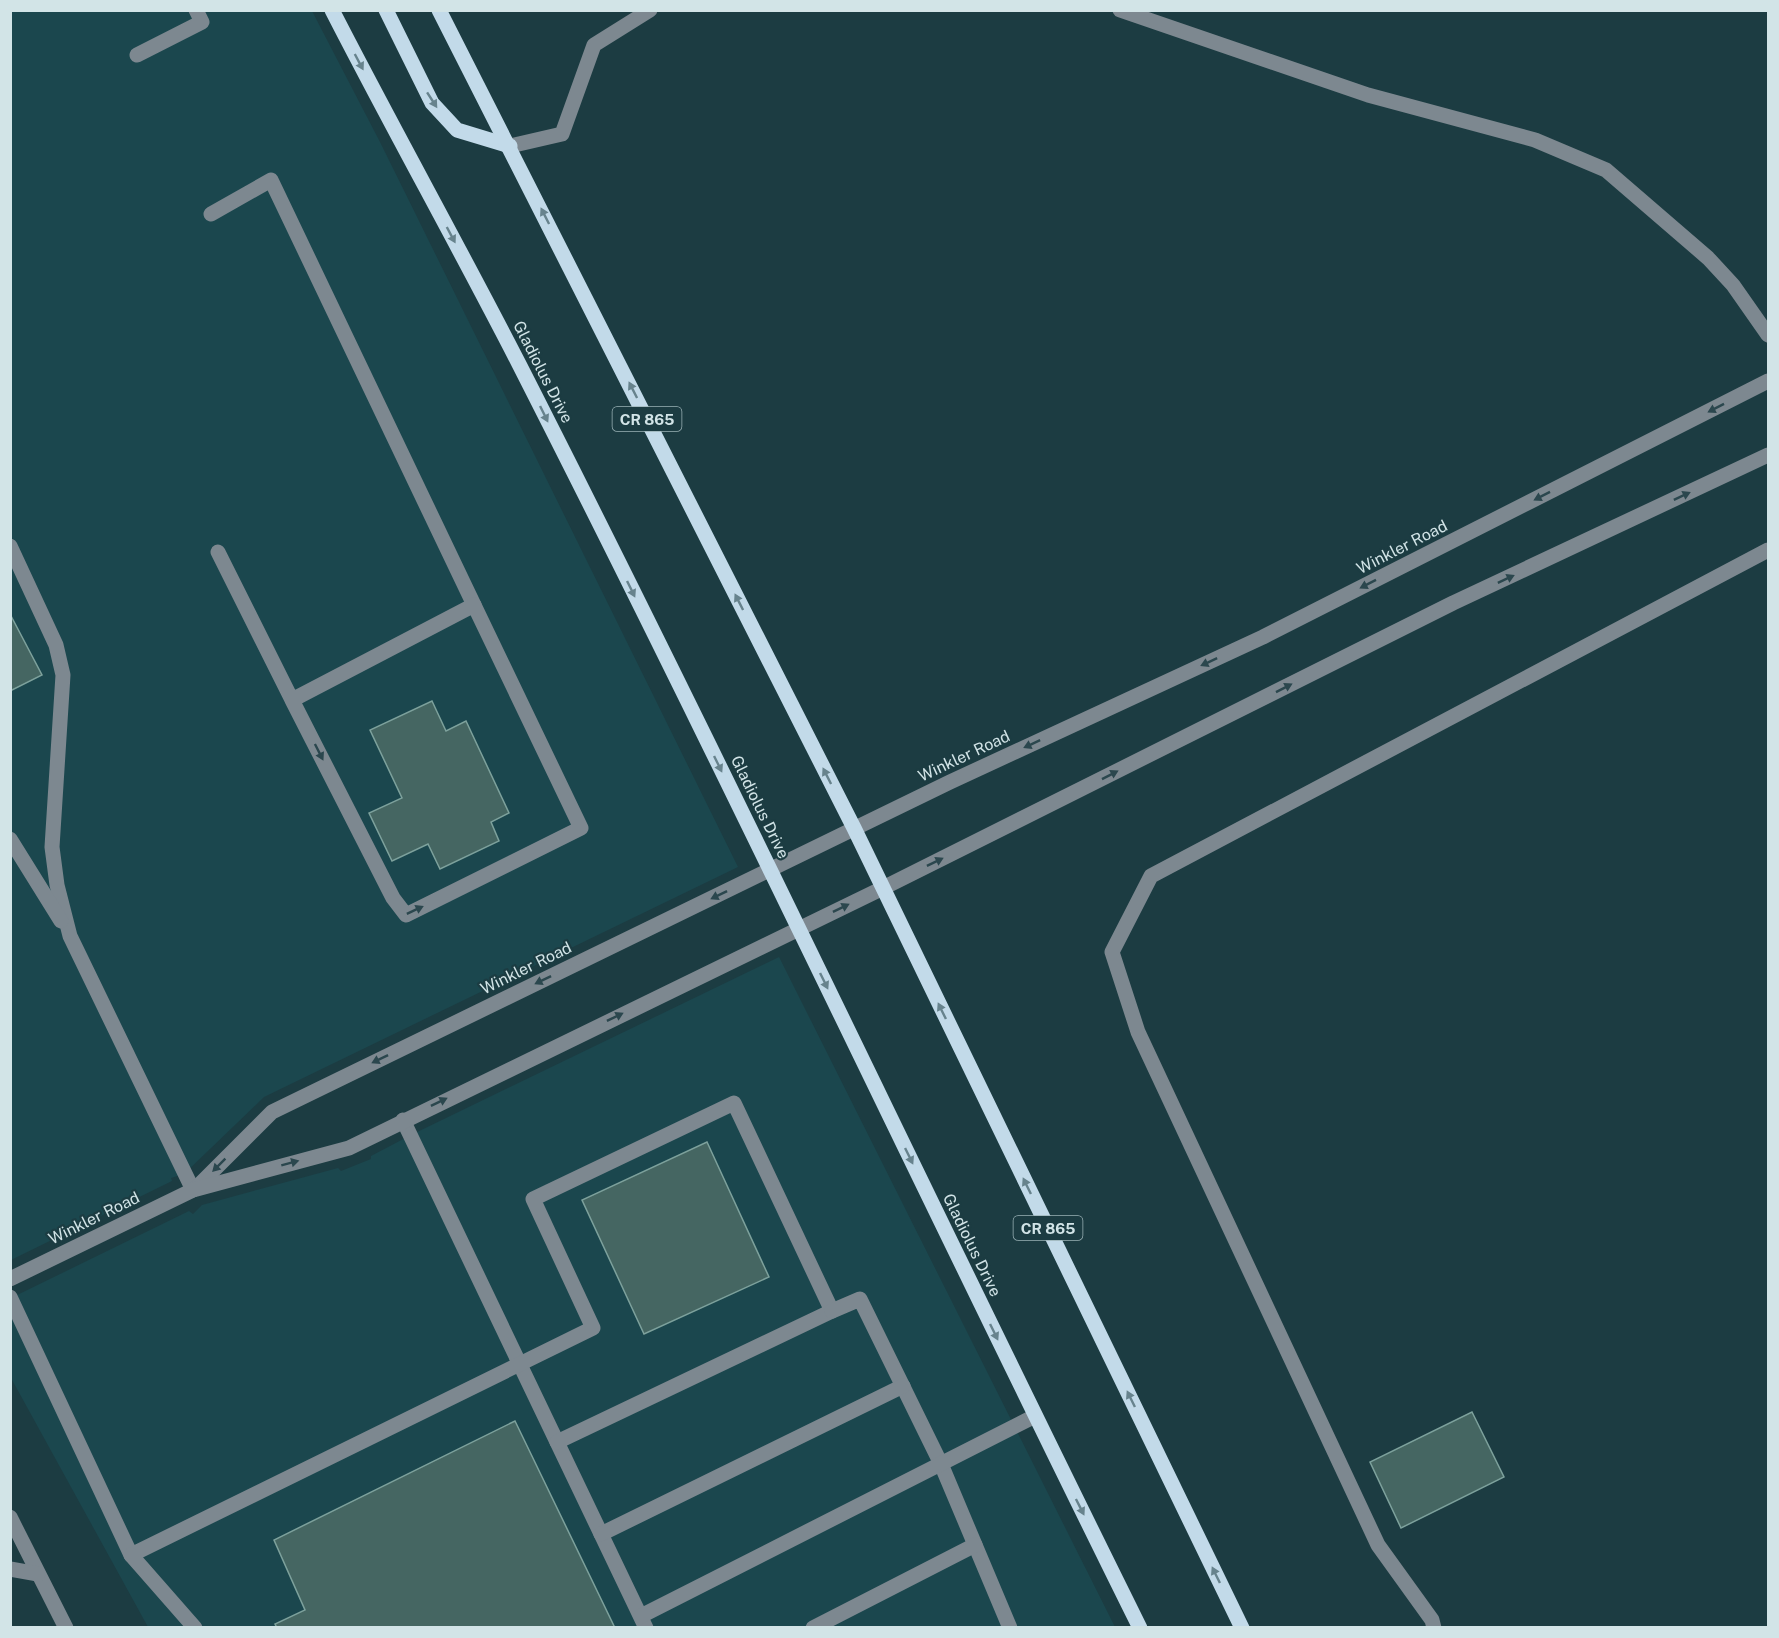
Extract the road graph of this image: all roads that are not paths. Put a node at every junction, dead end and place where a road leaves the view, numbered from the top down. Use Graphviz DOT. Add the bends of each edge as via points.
graph roads {
  1 [pos="196,10"];
  2 [pos="332,10"];
  3 [pos="386,10"];
  4 [pos="439,10"];
  5 [pos="650,10"];
  6 [pos="1120,10"];
  7 [pos="137,55"];
  8 [pos="510,146"];
  9 [pos="211,213"];
  10 [pos="1768,335"];
  11 [pos="1768,381"];
  12 [pos="1768,455"];
  13 [pos="10,546"];
  14 [pos="1768,550"];
  15 [pos="218,552"];
  16 [pos="474,605"];
  17 [pos="292,700"];
  18 [pos="854,828"];
  19 [pos="10,839"];
  20 [pos="771,870"];
  21 [pos="883,888"];
  22 [pos="798,928"];
  23 [pos="70,936"];
  24 [pos="403,1120"];
  25 [pos="193,1190"];
  26 [pos="10,1279"];
  27 [pos="10,1297"];
  28 [pos="832,1311"];
  29 [pos="521,1365"];
  30 [pos="903,1386"];
  31 [pos="1035,1416"];
  32 [pos="557,1442"];
  33 [pos="941,1464"];
  34 [pos="10,1517"];
  35 [pos="601,1534"];
  36 [pos="975,1545"];
  37 [pos="131,1555"];
  38 [pos="10,1569"];
  39 [pos="38,1574"];
  40 [pos="643,1622"];
  41 [pos="66,1628"];
  42 [pos="195,1628"];
  43 [pos="813,1628"];
  44 [pos="1010,1628"];
  45 [pos="1140,1628"];
  46 [pos="1242,1628"];
  47 [pos="1434,1628"];
  1 -- 7 [label="street" via="202,22"];
  2 -- 20 [label="main road, Gladiolus Drive, one-way" via="518,362"];
  3 -- 8 [label="main road, one-way" via="432,103 457,130"];
  4 -- 8 [label="main road, CR 865"];
  5 -- 8 [label="street" via="594,45 562,134"];
  6 -- 10 [label="street" via="1368,95 1535,140 1606,170 1708,258 1733,285"];
  18 -- 8 [label="main road, CR 865, one-way"];
  9 -- 16 [label="street" via="271,180"];
  11 -- 18 [label="street, Winkler Road, one-way" via="1263,638"];
  21 -- 12 [label="street, Winkler Road, one-way" via="1453,603"];
  13 -- 23 [label="street" via="56,645 63,675 52,847"];
  14 -- 47 [label="street" via="1151,876 1112,952 1138,1032 1377,1545"];
  15 -- 17 [label="street"];
  16 -- 17 [label="street"];
  17 -- 16 [label="street, one-way" via="393,898 406,915 581,828"];
  18 -- 20 [label="street, Winkler Road"];
  18 -- 21 [label="main road, CR 865"];
  19 -- 23 [label="street"];
  20 -- 22 [label="main road, Gladiolus Drive"];
  20 -- 25 [label="street, Winkler Road, one-way" via="272,1112"];
  22 -- 21 [label="street, Winkler Road, one-way"];
  46 -- 21 [label="main road, CR 865, one-way"];
  24 -- 22 [label="street, Winkler Road, one-way"];
  22 -- 31 [label="main road, Gladiolus Drive, one-way"];
  23 -- 25 [label="street"];
  25 -- 24 [label="street, Winkler Road, one-way" via="349,1148"];
  24 -- 29 [label="street"];
  25 -- 26 [label="street, Winkler Road"];
  27 -- 37 [label="street"];
  28 -- 29 [label="street" via="734,1103 533,1199 593,1328"];
  28 -- 30 [label="street" via="860,1299"];
  28 -- 32 [label="street"];
  29 -- 32 [label="street"];
  29 -- 37 [label="street"];
  30 -- 33 [label="street"];
  30 -- 35 [label="street"];
  31 -- 33 [label="street"];
  31 -- 45 [label="main road, Gladiolus Drive, one-way"];
  32 -- 35 [label="street"];
  33 -- 36 [label="street"];
  33 -- 40 [label="street"];
  34 -- 39 [label="street"];
  35 -- 40 [label="street"];
  36 -- 43 [label="street"];
  36 -- 44 [label="street"];
  37 -- 42 [label="street"];
  38 -- 39 [label="street"];
  39 -- 41 [label="street"];
}
